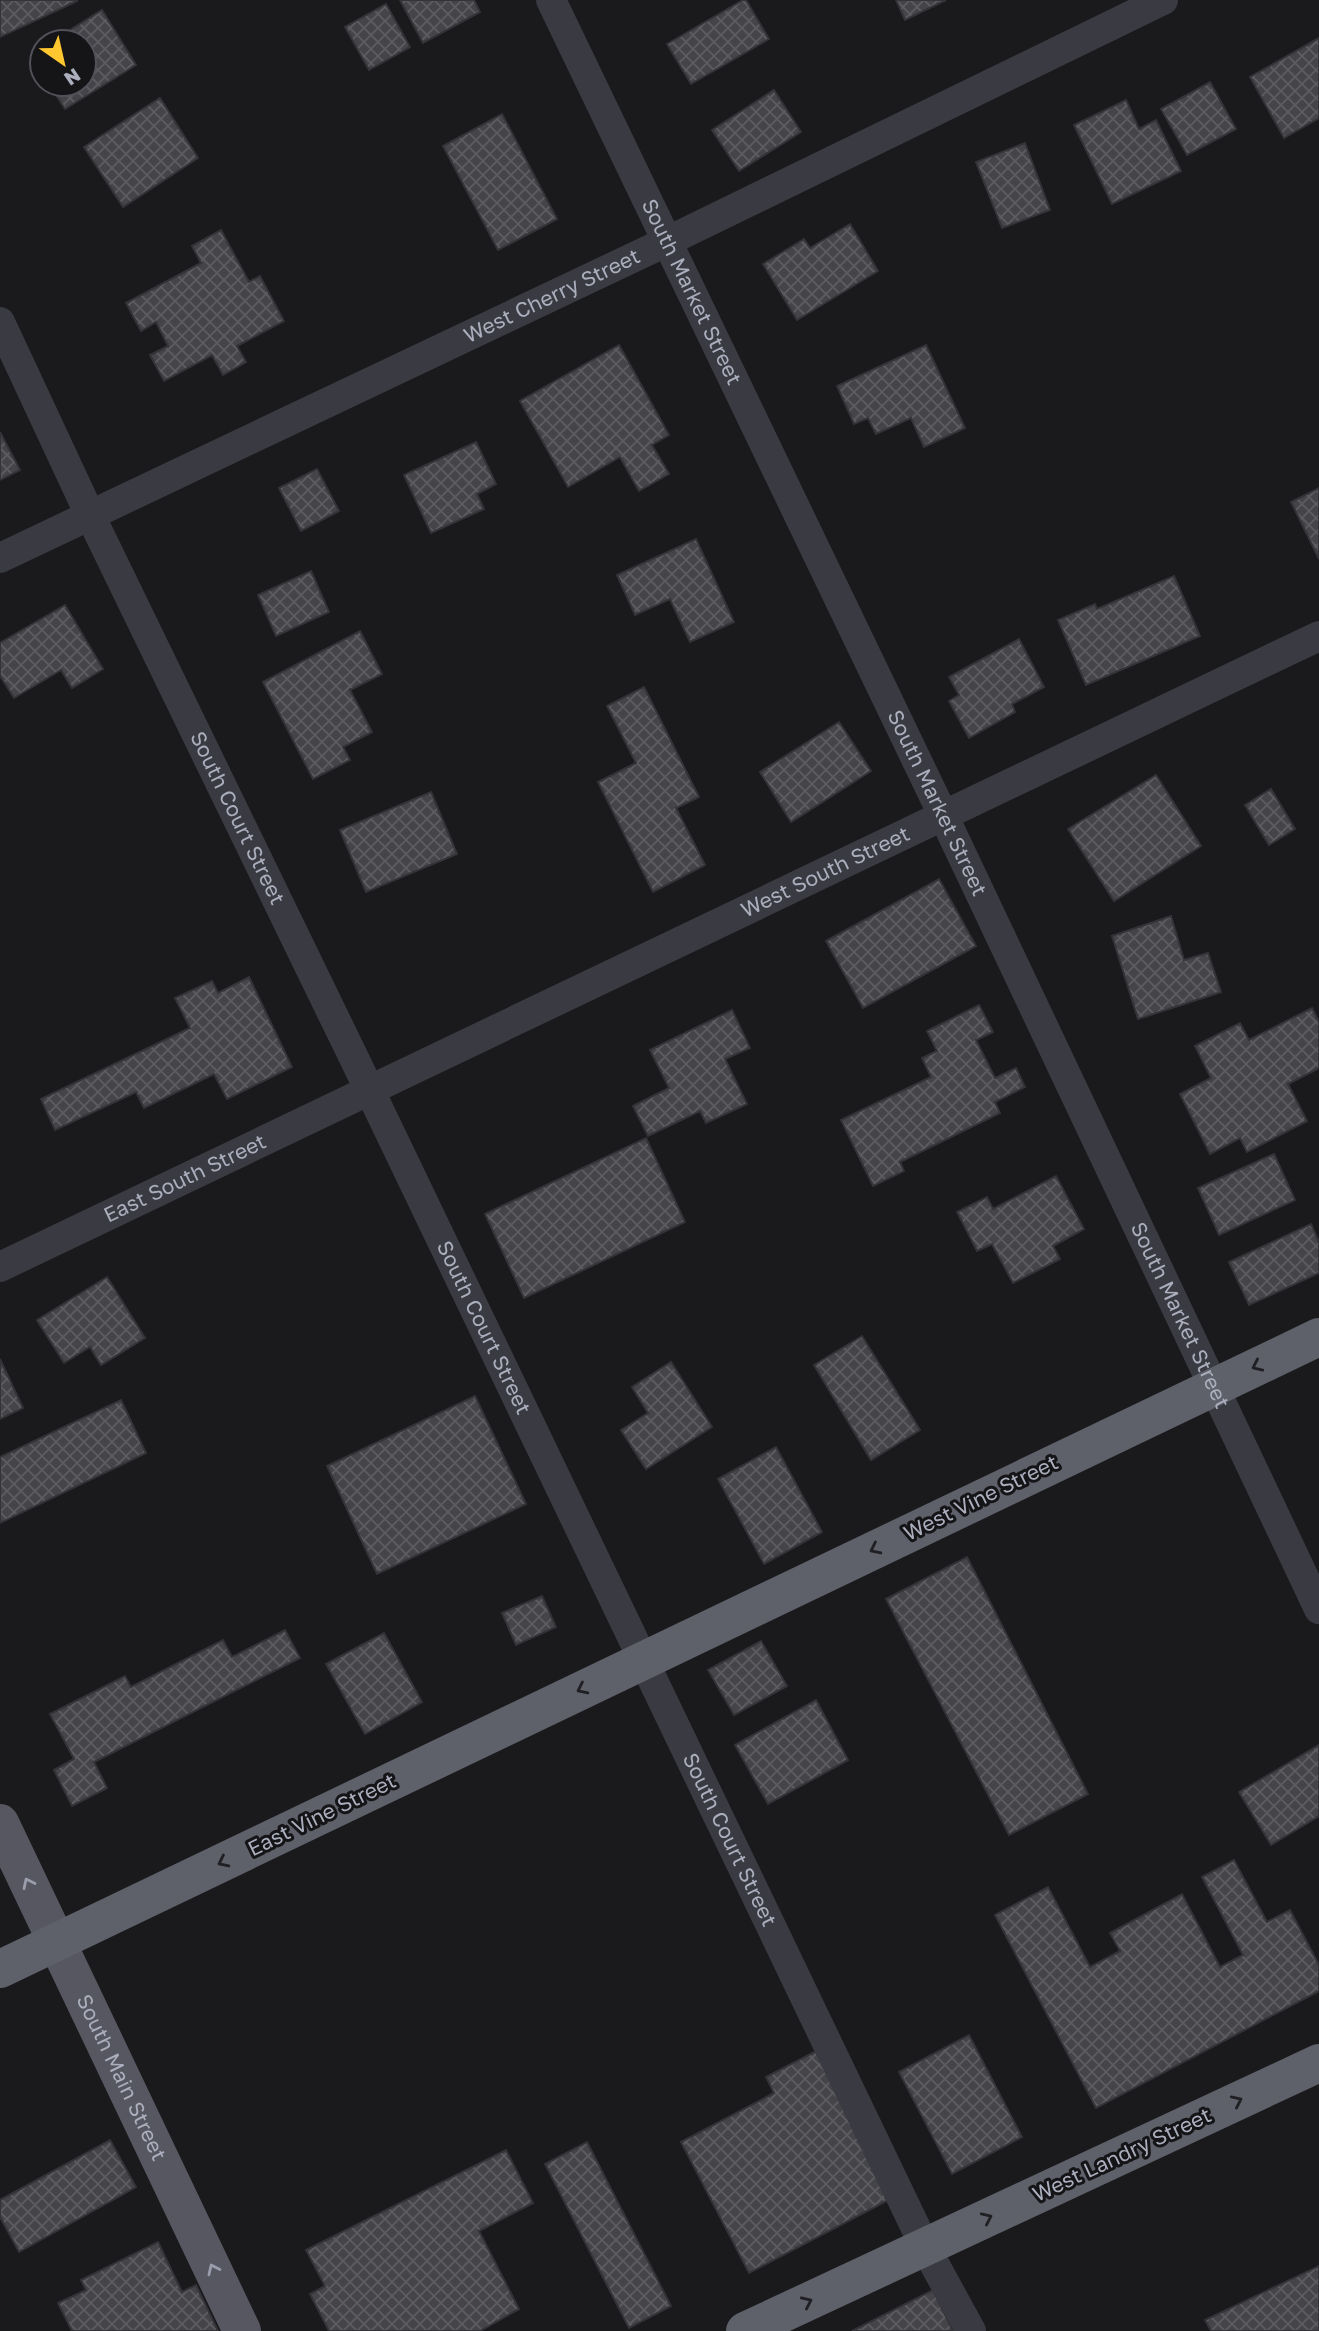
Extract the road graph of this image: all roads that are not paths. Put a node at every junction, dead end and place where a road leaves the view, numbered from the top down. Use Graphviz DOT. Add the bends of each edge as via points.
graph roads {
  1 [pos="551,0"];
  2 [pos="1163,0"];
  3 [pos="668,241"];
  4 [pos="0,322"];
  5 [pos="90,515"];
  6 [pos="0,558"];
  7 [pos="1319,636"];
  8 [pos="944,817"];
  9 [pos="369,1090"];
  10 [pos="0,1267"];
  11 [pos="1319,1337"];
  12 [pos="1214,1387"];
  13 [pos="1319,1609"];
  14 [pos="644,1660"];
  15 [pos="0,1823"];
  16 [pos="57,1942"];
  17 [pos="0,1969"];
  18 [pos="1319,2063"];
  19 [pos="925,2246"];
  20 [pos="242,2331"];
  21 [pos="745,2331"];
  22 [pos="971,2331"];
  1 -- 3 [label="street, South Market Street"];
  2 -- 3 [label="street, West Cherry Street"];
  3 -- 5 [label="street, West Cherry Street"];
  3 -- 8 [label="street, South Market Street"];
  4 -- 5 [label="street, South Court Street"];
  5 -- 6 [label="street, West Cherry Street"];
  5 -- 9 [label="street, South Court Street"];
  7 -- 8 [label="street, West South Street"];
  8 -- 9 [label="street, West South Street"];
  8 -- 12 [label="street, South Market Street"];
  9 -- 10 [label="street, East South Street"];
  9 -- 14 [label="street, South Court Street"];
  11 -- 12 [label="highway, West Vine Street, one-way"];
  12 -- 13 [label="street, South Market Street"];
  12 -- 14 [label="highway, West Vine Street, one-way"];
  14 -- 16 [label="highway, East Vine Street, one-way"];
  14 -- 19 [label="street, South Court Street"];
  16 -- 15 [label="main road, South Main Street, one-way"];
  16 -- 17 [label="highway, East Vine Street"];
  20 -- 16 [label="main road, South Main Street, one-way"];
  19 -- 18 [label="highway, West Landry Street, one-way"];
  21 -- 19 [label="highway, West Landry Street, one-way"];
  19 -- 22 [label="street, South Court Street"];
}
